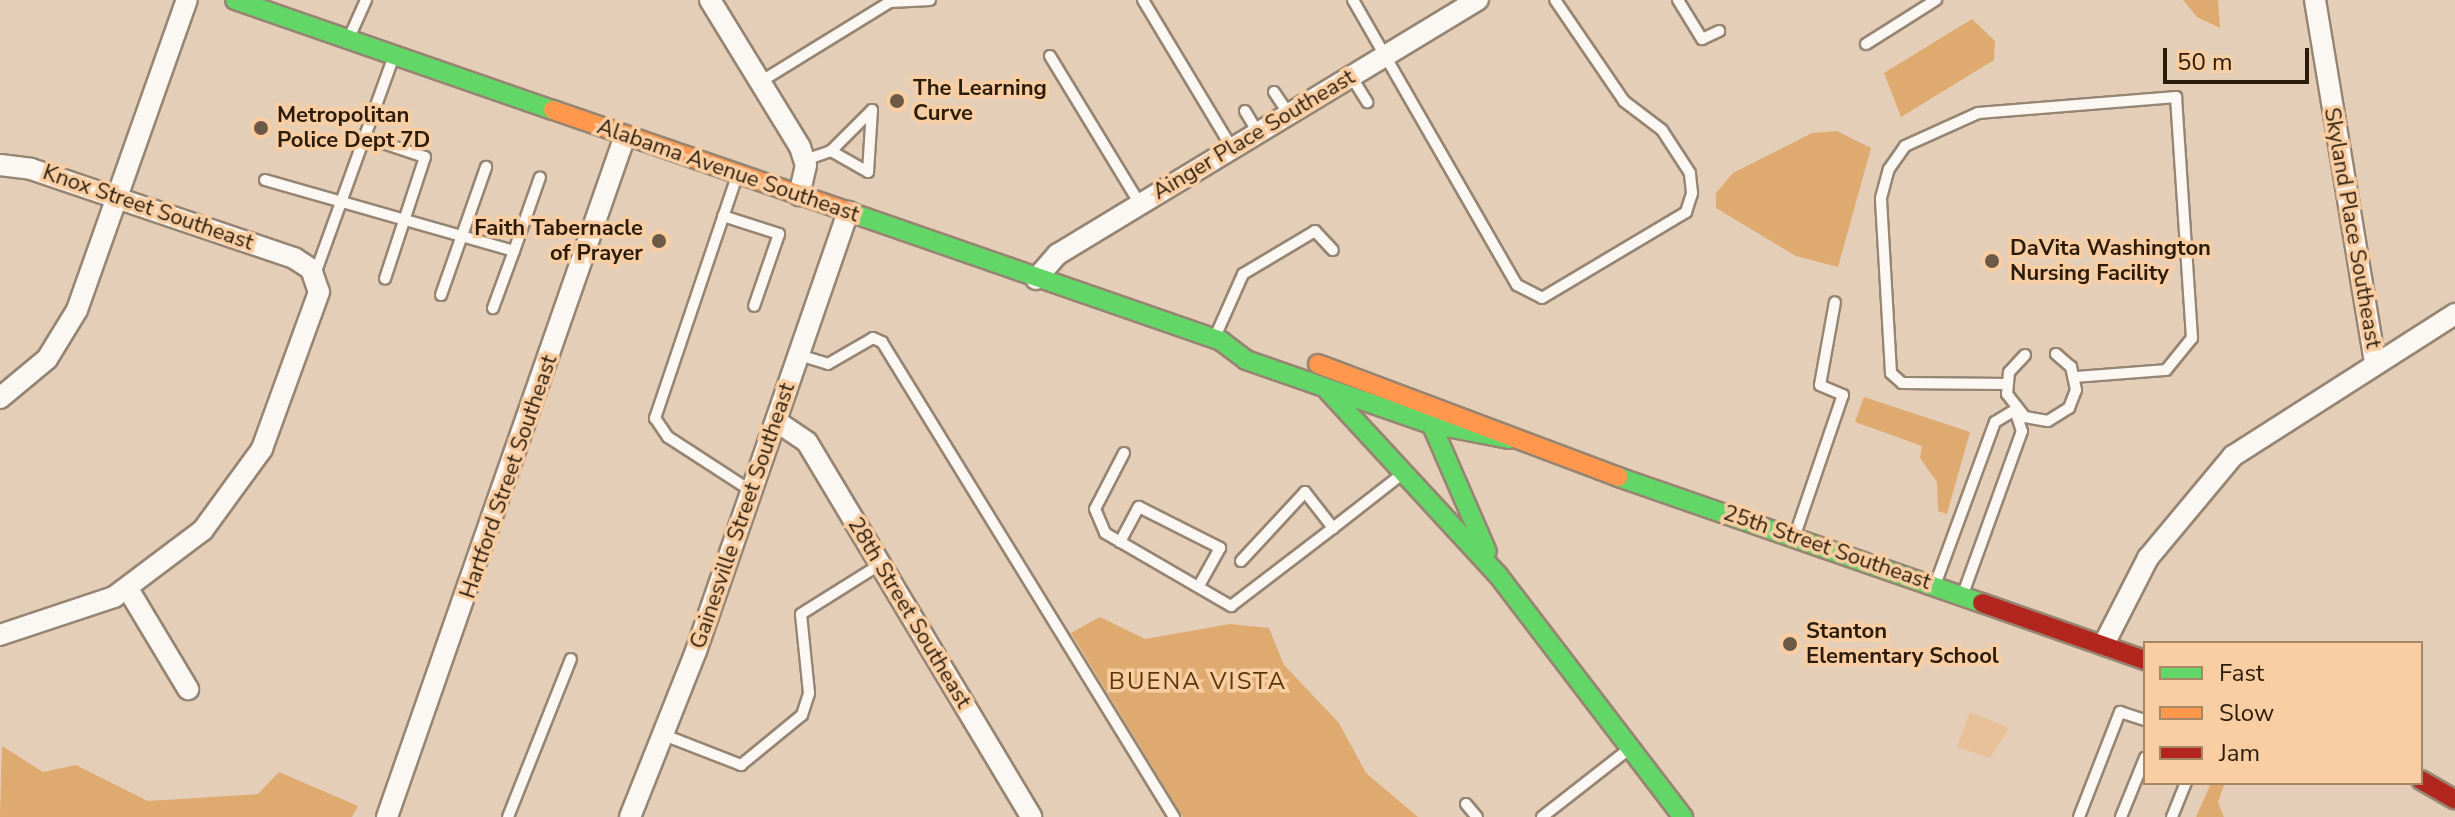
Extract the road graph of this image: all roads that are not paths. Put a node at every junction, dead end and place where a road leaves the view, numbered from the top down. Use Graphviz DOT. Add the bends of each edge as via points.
graph roads {
  1 [pos="187,0"];
  2 [pos="235,0"];
  3 [pos="366,0"];
  4 [pos="710,0"];
  5 [pos="930,0"];
  6 [pos="1143,0"];
  7 [pos="1353,0"];
  8 [pos="1478,0"];
  9 [pos="1555,0"];
  10 [pos="1678,0"];
  11 [pos="1936,0"];
  12 [pos="2315,0"];
  13 [pos="273,6"];
  14 [pos="1719,31"];
  15 [pos="349,40"];
  16 [pos="1866,44"];
  17 [pos="1386,55"];
  18 [pos="394,56"];
  19 [pos="1050,56"];
  20 [pos="1351,76"];
  21 [pos="760,82"];
  22 [pos="1274,92"];
  23 [pos="1367,102"];
  24 [pos="1245,111"];
  25 [pos="1289,114"];
  26 [pos="1258,133"];
  27 [pos="625,136"];
  28 [pos="365,137"];
  29 [pos="1232,148"];
  30 [pos="831,151"];
  31 [pos="805,160"];
  32 [pos="0,165"];
  33 [pos="486,167"];
  34 [pos="737,174"];
  35 [pos="540,177"];
  36 [pos="265,180"];
  37 [pos="799,195"];
  38 [pos="117,197"];
  39 [pos="1140,204"];
  40 [pos="341,206"];
  41 [pos="848,212"];
  42 [pos="723,216"];
  43 [pos="405,217"];
  44 [pos="462,234"];
  45 [pos="1333,250"];
  46 [pos="514,251"];
  47 [pos="315,274"];
  48 [pos="385,279"];
  49 [pos="1036,279"];
  50 [pos="441,295"];
  51 [pos="1835,302"];
  52 [pos="754,306"];
  53 [pos="493,308"];
  54 [pos="2455,314"];
  55 [pos="1218,340"];
  56 [pos="2056,354"];
  57 [pos="798,355"];
  58 [pos="2025,355"];
  59 [pos="2375,361"];
  60 [pos="2075,377"];
  61 [pos="2006,384"];
  62 [pos="1324,387"];
  63 [pos="0,398"];
  64 [pos="1421,399"];
  65 [pos="2015,410"];
  66 [pos="776,421"];
  67 [pos="1431,424"];
  68 [pos="1509,439"];
  69 [pos="1124,453"];
  70 [pos="1404,473"];
  71 [pos="751,491"];
  72 [pos="1333,528"];
  73 [pos="1795,537"];
  74 [pos="1120,542"];
  75 [pos="1241,561"];
  76 [pos="879,565"];
  77 [pos="1498,575"];
  78 [pos="1200,584"];
  79 [pos="1935,585"];
  80 [pos="128,589"];
  81 [pos="1963,594"];
  82 [pos="0,635"];
  83 [pos="2104,644"];
  84 [pos="571,659"];
  85 [pos="2143,659"];
  86 [pos="188,689"];
  87 [pos="2143,719"];
  88 [pos="664,735"];
  89 [pos="1630,748"];
  90 [pos="2143,763"];
  91 [pos="2423,781"];
  92 [pos="2185,785"];
  93 [pos="2455,800"];
  94 [pos="1466,804"];
  95 [pos="1027,816"];
  96 [pos="387,817"];
  97 [pos="508,817"];
  98 [pos="630,817"];
  99 [pos="1174,817"];
  100 [pos="1477,817"];
  101 [pos="1542,817"];
  102 [pos="1683,817"];
  103 [pos="2079,817"];
  104 [pos="2121,817"];
  105 [pos="2172,817"];
  1 -- 38 [label="street"];
  2 -- 13 [label="main road, Alabama Avenue Southeast"];
  3 -- 15 [label="lane"];
  4 -- 21 [label="street"];
  5 -- 21 [label="lane" via="890,2"];
  6 -- 29 [label="lane"];
  7 -- 17 [label="lane"];
  8 -- 17 [label="street, Ainger Place Southeast"];
  9 -- 17 [label="lane" via="1624,101 1662,130 1690,173 1692,193 1686,212 1542,298 1517,285"];
  10 -- 14 [label="lane" via="1702,39"];
  11 -- 16 [label="lane"];
  12 -- 59 [label="street, Skyland Place Southeast"];
  13 -- 15 [label="main road, Alabama Avenue Southeast"];
  15 -- 18 [label="main road, Alabama Avenue Southeast"];
  17 -- 20 [label="street, Ainger Place Southeast"];
  18 -- 27 [label="main road, Alabama Avenue Southeast"];
  18 -- 28 [label="lane"];
  19 -- 39 [label="lane"];
  20 -- 23 [label="lane"];
  20 -- 25 [label="street, Ainger Place Southeast"];
  21 -- 31 [label="street"];
  22 -- 25 [label="lane"];
  24 -- 26 [label="lane"];
  25 -- 26 [label="street, Ainger Place Southeast"];
  26 -- 29 [label="street, Ainger Place Southeast"];
  27 -- 34 [label="main road, Alabama Avenue Southeast"];
  27 -- 96 [label="street, Hartford Street Southeast"];
  28 -- 40 [label="lane"];
  28 -- 43 [label="lane" via="425,157"];
  29 -- 39 [label="street, Ainger Place Southeast"];
  30 -- 30 [label="lane" via="851,131 872,110 868,172"];
  30 -- 31 [label="lane"];
  31 -- 37 [label="street"];
  32 -- 38 [label="street, Knox Street Southeast"];
  33 -- 44 [label="lane"];
  34 -- 37 [label="main road, Alabama Avenue Southeast"];
  34 -- 42 [label="lane"];
  35 -- 46 [label="lane"];
  36 -- 40 [label="lane"];
  37 -- 41 [label="main road, Alabama Avenue Southeast"];
  38 -- 47 [label="street, Knox Street Southeast" via="294,258"];
  38 -- 63 [label="street" via="63,337"];
  39 -- 49 [label="street, Ainger Place Southeast" via="1058,254"];
  40 -- 43 [label="lane" via="363,213 365,204"];
  40 -- 47 [label="lane"];
  41 -- 49 [label="main road, Alabama Avenue Southeast"];
  41 -- 57 [label="street, Gainesville Street Southeast"];
  42 -- 52 [label="lane" via="779,234"];
  42 -- 71 [label="lane" via="655,418 668,437"];
  43 -- 44 [label="lane"];
  43 -- 48 [label="lane"];
  44 -- 46 [label="lane"];
  44 -- 50 [label="lane"];
  45 -- 55 [label="lane" via="1315,231 1243,274"];
  46 -- 53 [label="lane"];
  47 -- 80 [label="street" via="317,301 249,471 203,530"];
  49 -- 55 [label="main road, Alabama Avenue Southeast"];
  51 -- 73 [label="lane" via="1820,385 1843,395"];
  54 -- 59 [label="street"];
  55 -- 62 [label="main road, Alabama Avenue Southeast" via="1246,360"];
  55 -- 64 [label="main road, Alabama Avenue Southeast" via="1252,341"];
  56 -- 60 [label="lane"];
  57 -- 66 [label="street, Gainesville Street Southeast"];
  57 -- 99 [label="lane" via="828,364 873,338 882,342"];
  58 -- 61 [label="lane"];
  59 -- 83 [label="street" via="2219,469 2148,558"];
  60 -- 61 [label="lane" via="2166,370 2192,338 2176,97 1978,113 1905,146 1889,169 1881,198 1891,373 1902,383"];
  60 -- 65 [label="lane" via="2073,401 2060,417 2036,421"];
  61 -- 65 [label="lane"];
  62 -- 67 [label="main road, Alabama Avenue Southeast"];
  62 -- 70 [label="main road, Alabama Avenue Southeast"];
  64 -- 67 [label="main road, Alabama Avenue Southeast"];
  64 -- 68 [label="main road, 25th Street Southeast" via="1480,419"];
  65 -- 79 [label="lane" via="1995,422"];
  65 -- 81 [label="lane" via="2022,431"];
  66 -- 71 [label="street, Gainesville Street Southeast"];
  66 -- 76 [label="street, 28th Street Southeast" via="807,442"];
  67 -- 68 [label="main road, 25th Street Southeast"];
  67 -- 77 [label="main road, Alabama Avenue Southeast"];
  68 -- 73 [label="main road, 25th Street Southeast"];
  69 -- 74 [label="lane" via="1095,509 1105,533"];
  70 -- 72 [label="lane"];
  70 -- 77 [label="main road, Alabama Avenue Southeast"];
  71 -- 88 [label="street, Gainesville Street Southeast"];
  72 -- 75 [label="lane" via="1305,492"];
  72 -- 78 [label="lane" via="1231,606"];
  73 -- 79 [label="main road, 25th Street Southeast"];
  74 -- 78 [label="lane"];
  74 -- 78 [label="lane" via="1139,507 1220,548"];
  76 -- 88 [label="lane" via="801,614 809,693 802,715 741,765"];
  76 -- 95 [label="street, 28th Street Southeast"];
  77 -- 89 [label="main road, Alabama Avenue Southeast"];
  79 -- 81 [label="main road, 25th Street Southeast"];
  80 -- 82 [label="street" via="60,620"];
  80 -- 86 [label="street"];
  81 -- 83 [label="main road, 25th Street Southeast"];
  83 -- 85 [label="main road, 25th Street Southeast"];
  84 -- 97 [label="lane"];
  87 -- 103 [label="lane" via="2120,712"];
  88 -- 98 [label="street, Gainesville Street Southeast"];
  89 -- 101 [label="lane"];
  89 -- 102 [label="main road, Alabama Avenue Southeast"];
  90 -- 104 [label="lane"];
  91 -- 93 [label="main road"];
  92 -- 105 [label="lane"];
  94 -- 100 [label="lane"];
}
